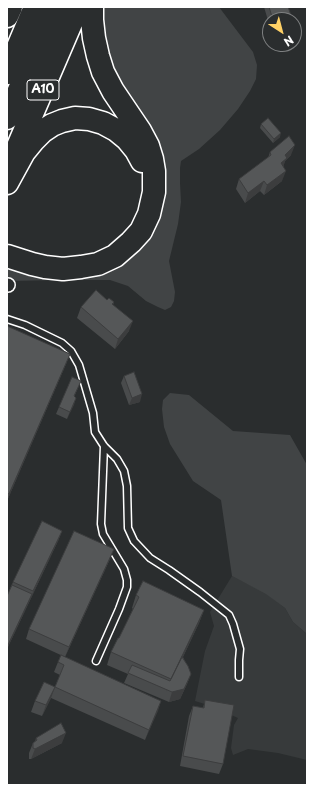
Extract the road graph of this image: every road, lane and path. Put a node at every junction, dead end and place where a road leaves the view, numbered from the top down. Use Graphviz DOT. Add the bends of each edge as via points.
graph roads {
  1 [pos="11,7"];
  2 [pos="35,7"];
  3 [pos="55,7"];
  4 [pos="78,7"];
  5 [pos="92,7"];
  6 [pos="7,16"];
  7 [pos="7,73"];
  8 [pos="7,118"];
  9 [pos="7,173"];
  10 [pos="7,183"];
  11 [pos="154,192"];
  12 [pos="7,256"];
  13 [pos="7,319"];
  14 [pos="104,446"];
  15 [pos="96,661"];
  16 [pos="239,677"];
  1 -- 6 [label="highway"];
  2 -- 7 [label="highway"];
  3 -- 8 [label="highway, A10"];
  4 -- 9 [label="highway, A10"];
  5 -- 11 [label="highway" via="94,38 103,72 148,146 154,171"];
  10 -- 11 [label="highway" via="24,152 43,131 52,125 75,118 103,123 127,139 142,161"];
  11 -- 12 [label="highway" via="149,214 141,231 115,256 98,264 63,269 32,264"];
  13 -- 14 [label="lane" via="62,343 71,351 79,365 93,413 95,432"];
  14 -- 15 [label="lane" via="101,524 103,534 128,580"];
  14 -- 16 [label="lane" via="117,459 124,471 128,528 134,541 150,558 229,615 240,649"];
}
